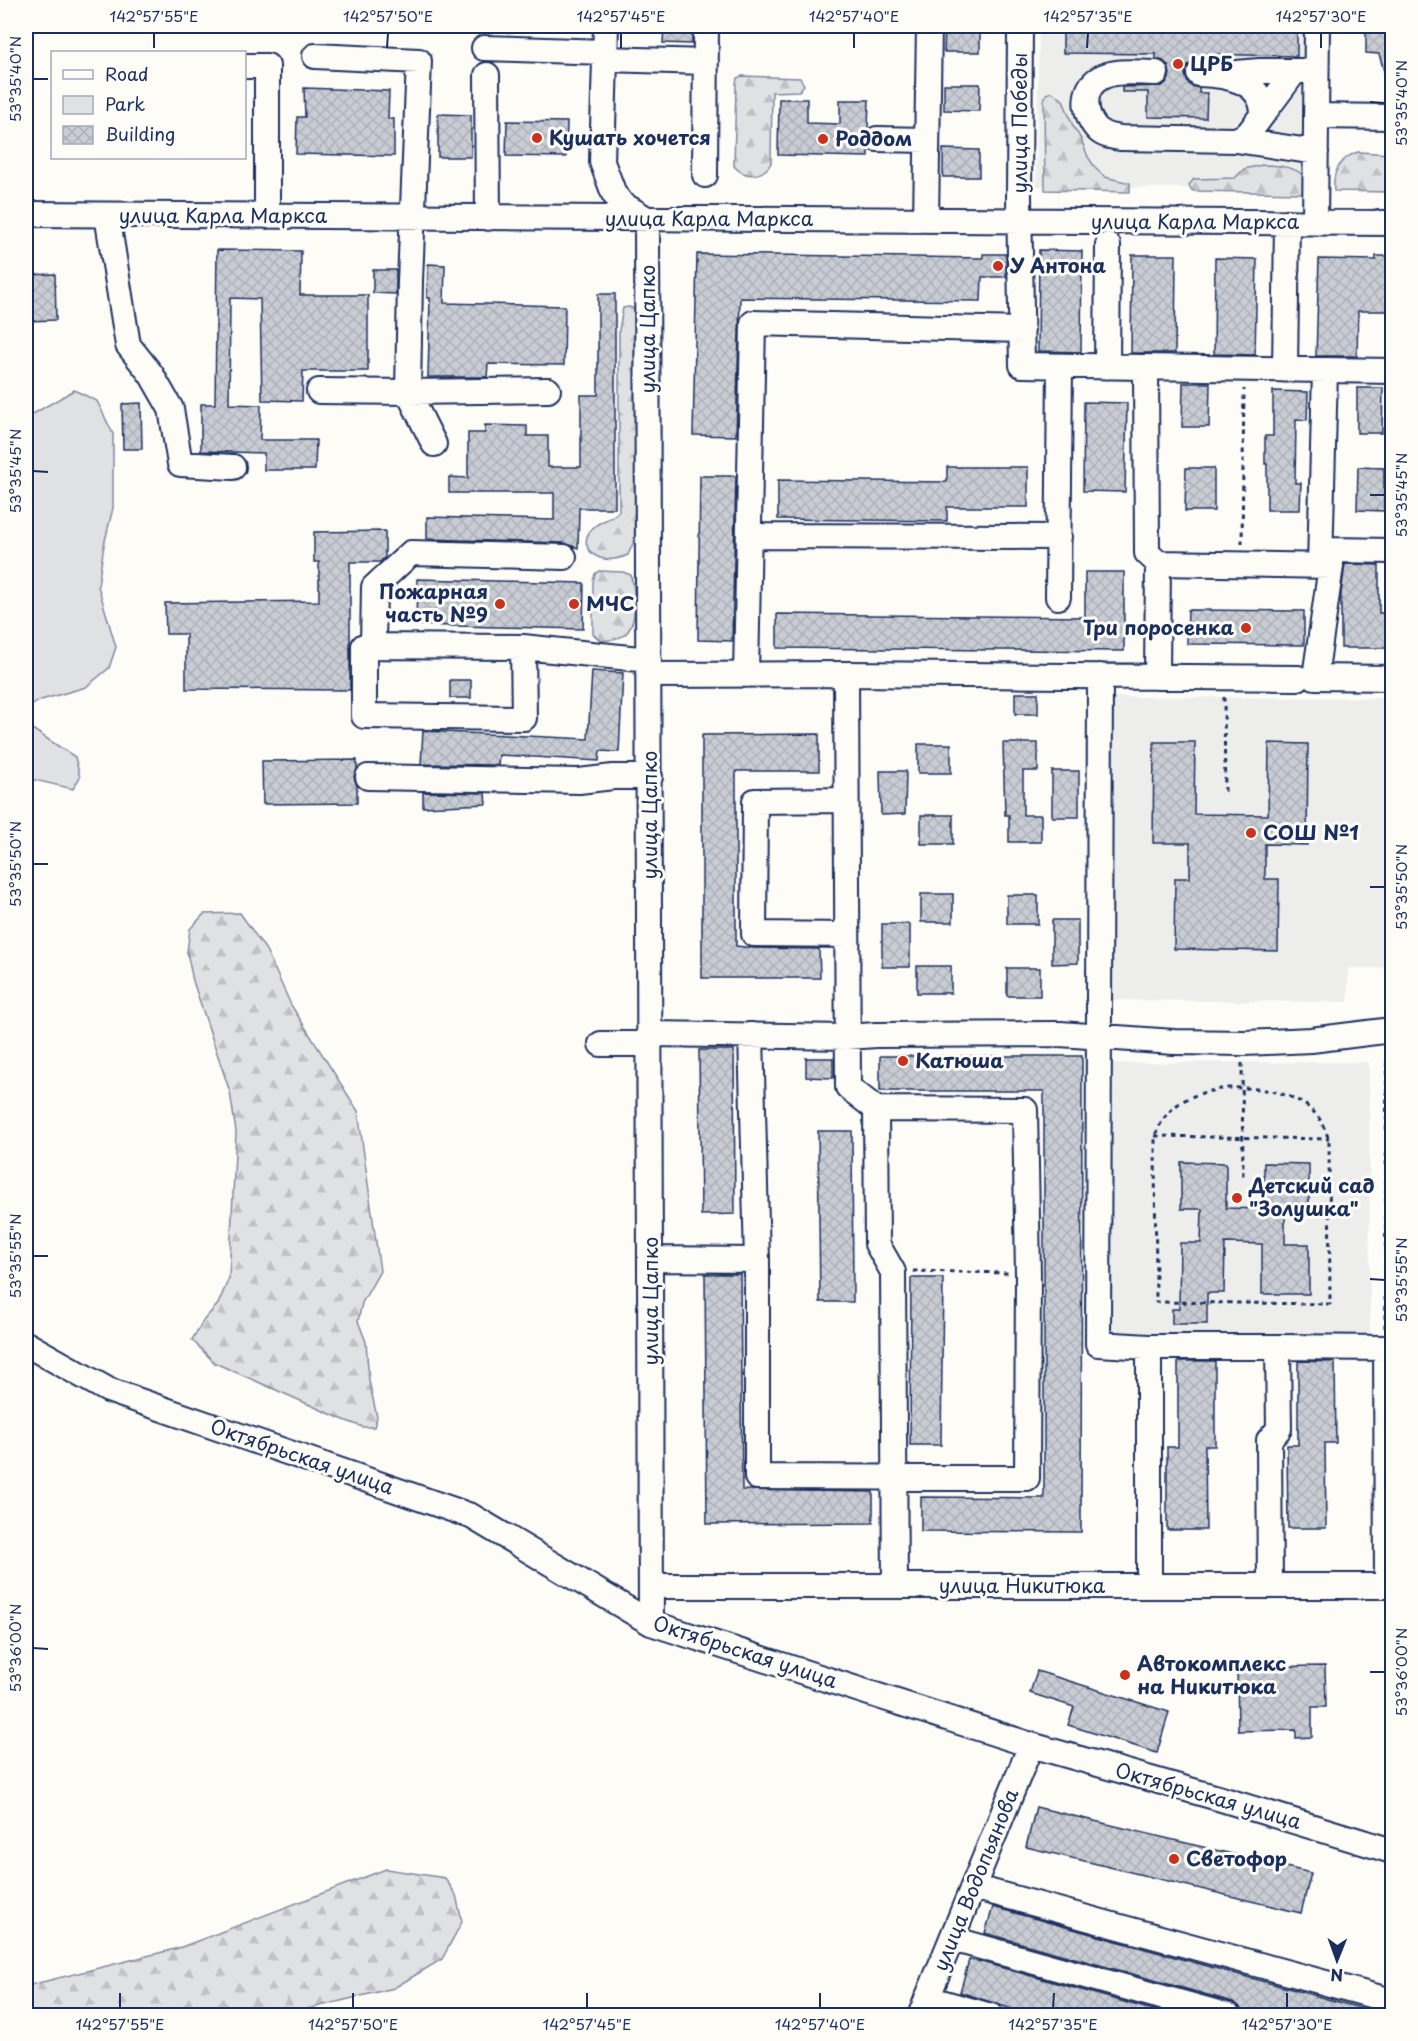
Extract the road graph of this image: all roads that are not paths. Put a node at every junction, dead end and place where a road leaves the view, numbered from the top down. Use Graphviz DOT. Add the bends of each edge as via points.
graph roads {
  1 [pos="606,26"];
  2 [pos="928,26"];
  3 [pos="1020,26"];
  4 [pos="1317,26"];
  5 [pos="706,27"];
  6 [pos="484,48"];
  7 [pos="605,55"];
  8 [pos="315,56"];
  9 [pos="706,62"];
  10 [pos="246,66"];
  11 [pos="1306,71"];
  12 [pos="1156,73"];
  13 [pos="487,75"];
  14 [pos="1263,114"];
  15 [pos="1316,116"];
  16 [pos="1392,117"];
  17 [pos="877,139"];
  18 [pos="927,140"];
  19 [pos="1236,140"];
  20 [pos="1316,152"];
  21 [pos="602,162"];
  22 [pos="705,175"];
  23 [pos="26,214"];
  24 [pos="107,215"];
  25 [pos="267,216"];
  26 [pos="414,217"];
  27 [pos="488,218"];
  28 [pos="569,219"];
  29 [pos="647,219"];
  30 [pos="926,220"];
  31 [pos="1020,221"];
  32 [pos="1287,222"];
  33 [pos="1315,222"];
  34 [pos="1392,223"];
  35 [pos="1108,245"];
  36 [pos="1022,330"];
  37 [pos="1060,366"];
  38 [pos="1107,367"];
  39 [pos="1146,367"];
  40 [pos="1285,370"];
  41 [pos="1325,370"];
  42 [pos="1392,371"];
  43 [pos="548,390"];
  44 [pos="319,391"];
  45 [pos="408,392"];
  46 [pos="434,444"];
  47 [pos="233,467"];
  48 [pos="749,536"];
  49 [pos="1059,537"];
  50 [pos="1392,551"];
  51 [pos="564,557"];
  52 [pos="1158,563"];
  53 [pos="1326,566"];
  54 [pos="1058,597"];
  55 [pos="373,645"];
  56 [pos="523,647"];
  57 [pos="649,668"];
  58 [pos="846,674"];
  59 [pos="746,675"];
  60 [pos="1100,676"];
  61 [pos="1157,677"];
  62 [pos="1298,678"];
  63 [pos="1392,678"];
  64 [pos="368,777"];
  65 [pos="650,777"];
  66 [pos="846,800"];
  67 [pos="847,935"];
  68 [pos="1390,1031"];
  69 [pos="751,1035"];
  70 [pos="847,1037"];
  71 [pos="1098,1038"];
  72 [pos="650,1039"];
  73 [pos="602,1044"];
  74 [pos="876,1109"];
  75 [pos="651,1259"];
  76 [pos="757,1260"];
  77 [pos="26,1344"];
  78 [pos="1149,1347"];
  79 [pos="1278,1347"];
  80 [pos="1389,1421"];
  81 [pos="1390,1471"];
  82 [pos="894,1478"];
  83 [pos="651,1586"];
  84 [pos="895,1586"];
  85 [pos="1149,1586"];
  86 [pos="1270,1586"];
  87 [pos="1390,1586"];
  88 [pos="651,1623"];
  89 [pos="1032,1745"];
  90 [pos="1392,1851"];
  91 [pos="973,1887"];
  92 [pos="952,1939"];
  93 [pos="1392,2001"];
  94 [pos="924,2007"];
  95 [pos="991,2016"];
  96 [pos="1229,2016"];
  1 -- 7 [label="street"];
  2 -- 18 [label="street"];
  3 -- 31 [label="street, улица Победы"];
  4 -- 11 [label="street"];
  5 -- 9 [label="street"];
  6 -- 7 [label="street"];
  7 -- 9 [label="street"];
  7 -- 21 [label="street"];
  8 -- 26 [label="street" via="419,61"];
  9 -- 22 [label="street"];
  10 -- 25 [label="street" via="267,66"];
  11 -- 14 [label="street"];
  11 -- 14 [label="street" via="1209,74 1239,80 1252,89 1262,104"];
  11 -- 15 [label="street"];
  12 -- 19 [label="street" via="1112,73 1095,81 1086,101 1099,131 1121,138"];
  13 -- 27 [label="street"];
  14 -- 19 [label="street" via="1253,130"];
  15 -- 16 [label="street"];
  15 -- 20 [label="street"];
  17 -- 18 [label="street"];
  18 -- 30 [label="street"];
  19 -- 20 [label="street"];
  20 -- 33 [label="street"];
  21 -- 28 [label="street" via="598,198 590,208"];
  21 -- 29 [label="street" via="614,194 622,204"];
  23 -- 24 [label="street, улица Карла Маркса"];
  24 -- 25 [label="street, улица Карла Маркса"];
  24 -- 47 [label="street" via="128,345 171,409 180,464"];
  25 -- 26 [label="street, улица Карла Маркса"];
  26 -- 27 [label="street, улица Карла Маркса"];
  26 -- 45 [label="street"];
  27 -- 28 [label="street, улица Карла Маркса"];
  28 -- 29 [label="street, улица Карла Маркса"];
  29 -- 30 [label="street, улица Карла Маркса"];
  29 -- 57 [label="street, улица Цапко"];
  30 -- 31 [label="street, улица Карла Маркса"];
  31 -- 32 [label="street, улица Карла Маркса"];
  31 -- 36 [label="street, улица Победы"];
  32 -- 33 [label="street, улица Карла Маркса"];
  32 -- 40 [label="street"];
  33 -- 34 [label="street, улица Карла Маркса"];
  35 -- 38 [label="street"];
  36 -- 37 [label="street, улица Победы" via="1023,365"];
  36 -- 48 [label="street" via="753,323"];
  37 -- 38 [label="street"];
  37 -- 49 [label="street"];
  38 -- 39 [label="street"];
  39 -- 40 [label="street"];
  39 -- 52 [label="street" via="1147,553"];
  40 -- 41 [label="street"];
  41 -- 42 [label="street"];
  41 -- 53 [label="street"];
  43 -- 45 [label="street"];
  44 -- 45 [label="street"];
  45 -- 46 [label="street"];
  48 -- 49 [label="street"];
  48 -- 59 [label="street"];
  49 -- 54 [label="street"];
  50 -- 53 [label="street" via="1331,550"];
  51 -- 55 [label="street" via="411,553 374,586"];
  52 -- 53 [label="street"];
  52 -- 61 [label="street"];
  53 -- 63 [label="street" via="1315,677"];
  55 -- 56 [label="street"];
  55 -- 56 [label="street" via="364,646 364,716 524,718"];
  56 -- 57 [label="street"];
  57 -- 59 [label="street"];
  57 -- 65 [label="street, улица Цапко"];
  58 -- 59 [label="street"];
  58 -- 60 [label="street"];
  58 -- 66 [label="street"];
  60 -- 61 [label="street"];
  60 -- 71 [label="street"];
  61 -- 62 [label="street"];
  64 -- 65 [label="street" via="579,781"];
  65 -- 72 [label="street, улица Цапко"];
  66 -- 67 [label="street"];
  66 -- 67 [label="street" via="755,801 754,934"];
  67 -- 70 [label="street"];
  68 -- 71 [label="street" via="1244,1043"];
  69 -- 70 [label="street"];
  69 -- 72 [label="street"];
  69 -- 76 [label="street"];
  70 -- 71 [label="street" via="1060,1034"];
  70 -- 74 [label="street" via="848,1087"];
  71 -- 78 [label="street" via="1098,1344"];
  72 -- 73 [label="street"];
  72 -- 75 [label="street, улица Цапко"];
  74 -- 82 [label="street" via="877,1244 893,1272"];
  74 -- 82 [label="street" via="1025,1110 1027,1478"];
  75 -- 76 [label="street"];
  75 -- 83 [label="street, улица Цапко"];
  76 -- 82 [label="street" via="757,1477"];
  77 -- 88 [label="street, Октябрьская улица" via="108,1390 471,1516"];
  78 -- 79 [label="street"];
  78 -- 85 [label="street"];
  79 -- 80 [label="street" via="1386,1348"];
  79 -- 86 [label="street" via="1279,1429 1269,1440"];
  80 -- 81 [label="street"];
  81 -- 87 [label="street"];
  82 -- 84 [label="street"];
  83 -- 84 [label="street, улица Никитюка"];
  83 -- 88 [label="street, улица Цапко"];
  84 -- 85 [label="street, улица Никитюка"];
  85 -- 86 [label="street, улица Никитюка"];
  86 -- 87 [label="street, улица Никитюка"];
  88 -- 89 [label="street, Октябрьская улица"];
  89 -- 90 [label="street, Октябрьская улица"];
  89 -- 91 [label="street, улица Водопьянова"];
  91 -- 92 [label="street, улица Водопьянова"];
  91 -- 93 [label="street"];
  92 -- 94 [label="street, улица Водопьянова"];
  92 -- 96 [label="street"];
  94 -- 95 [label="street"];
}
